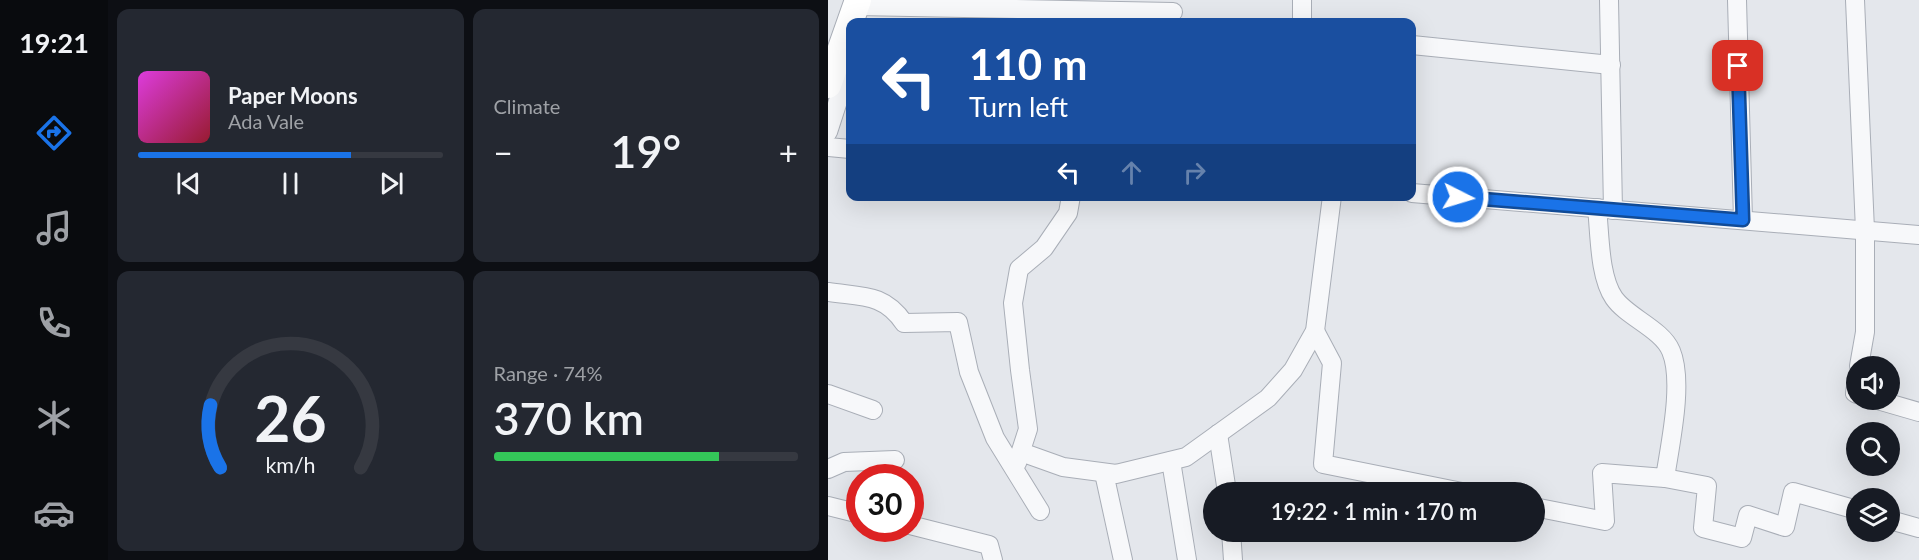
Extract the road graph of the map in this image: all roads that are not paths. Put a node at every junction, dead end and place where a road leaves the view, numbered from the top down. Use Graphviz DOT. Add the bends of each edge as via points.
graph roads {
  1 [pos="1302,0"];
  2 [pos="1609,0"];
  3 [pos="1737,0"];
  4 [pos="1855,0"];
  5 [pos="1046,5"];
  6 [pos="864,7"];
  7 [pos="1173,11"];
  8 [pos="1302,18"];
  9 [pos="1416,45"];
  10 [pos="846,46"];
  11 [pos="1611,65"];
  12 [pos="846,76"];
  13 [pos="828,85"];
  14 [pos="828,132"];
  15 [pos="828,147"];
  16 [pos="846,149"];
  17 [pos="1416,193"];
  18 [pos="1070,201"];
  19 [pos="1331,201"];
  20 [pos="1605,209"];
  21 [pos="1743,220"];
  22 [pos="1865,230"];
  23 [pos="1919,235"];
  24 [pos="828,292"];
  25 [pos="1315,331"];
  26 [pos="1861,356"];
  27 [pos="828,394"];
  28 [pos="1900,407"];
  29 [pos="873,410"];
  30 [pos="1919,412"];
  31 [pos="1218,434"];
  32 [pos="1021,452"];
  33 [pos="895,460"];
  34 [pos="1171,461"];
  35 [pos="828,468"];
  36 [pos="1014,470"];
  37 [pos="1104,472"];
  38 [pos="1665,478"];
  39 [pos="1225,482"];
  40 [pos="1412,482"];
  41 [pos="828,506"];
  42 [pos="1846,507"];
  43 [pos="1545,509"];
  44 [pos="846,510"];
  45 [pos="1040,511"];
  46 [pos="1900,523"];
  47 [pos="1919,528"];
  48 [pos="924,529"];
  49 [pos="1232,542"];
  50 [pos="993,560"];
  51 [pos="1123,560"];
  52 [pos="1187,560"];
  53 [pos="1233,560"];
  1 -- 8 [label="street"];
  2 -- 11 [label="street"];
  3 -- 21 [label="street"];
  4 -- 22 [label="street"];
  5 -- 6 [label="street"];
  5 -- 7 [label="street"];
  9 -- 11 [label="street"];
  10 -- 13 [label="main road"];
  11 -- 20 [label="street"];
  12 -- 14 [label="street"];
  15 -- 16 [label="street"];
  17 -- 20 [label="street"];
  18 -- 32 [label="street" via="1068,213 1044,248 1019,268 1012,303 1028,429"];
  19 -- 25 [label="street"];
  20 -- 21 [label="street"];
  20 -- 38 [label="street" via="1604,274 1614,298 1661,337 1670,349 1675,367 1675,414"];
  21 -- 22 [label="street"];
  22 -- 23 [label="street"];
  22 -- 26 [label="street" via="1865,332"];
  24 -- 36 [label="street" via="878,299 895,310 904,323 958,322 969,372 994,438"];
  25 -- 31 [label="street" via="1293,370 1268,398"];
  25 -- 40 [label="street" via="1332,363 1323,464"];
  27 -- 29 [label="street"];
  28 -- 30 [label="street"];
  31 -- 34 [label="street" via="1186,457"];
  31 -- 39 [label="street"];
  32 -- 36 [label="street"];
  32 -- 37 [label="street" via="1063,467"];
  33 -- 35 [label="street" via="844,462"];
  34 -- 37 [label="street" via="1116,474"];
  34 -- 52 [label="street"];
  36 -- 45 [label="street"];
  37 -- 51 [label="street"];
  38 -- 42 [label="street" via="1707,486 1703,528 1742,538 1748,515 1785,527 1793,492"];
  38 -- 43 [label="street" via="1602,473 1605,521"];
  41 -- 44 [label="street"];
  46 -- 47 [label="street"];
  48 -- 50 [label="street" via="989,545"];
  49 -- 53 [label="street"];
}
